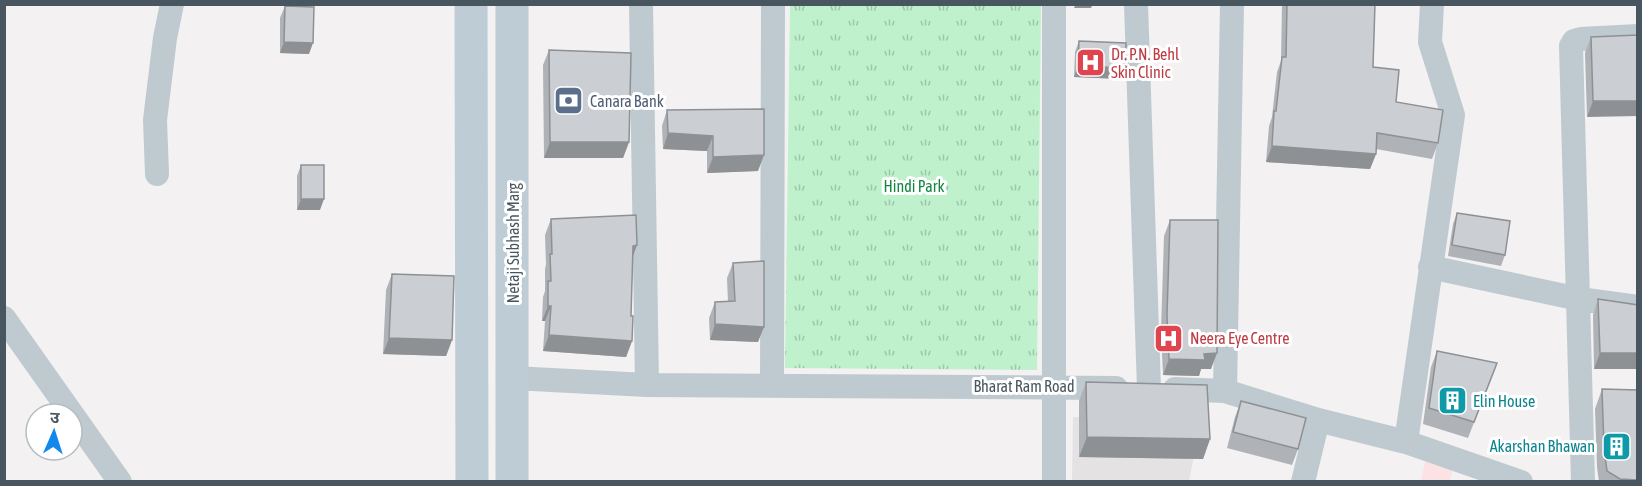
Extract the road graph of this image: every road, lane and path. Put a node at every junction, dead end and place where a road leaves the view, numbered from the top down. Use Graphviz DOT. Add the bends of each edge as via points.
graph roads {
  1 [pos="172,4"];
  2 [pos="471,4"];
  3 [pos="512,4"];
  4 [pos="640,4"];
  5 [pos="773,4"];
  6 [pos="1054,4"];
  7 [pos="1136,4"];
  8 [pos="1232,4"];
  9 [pos="1432,4"];
  10 [pos="1638,36"];
  11 [pos="158,174"];
  12 [pos="1430,267"];
  13 [pos="1579,299"];
  14 [pos="1638,307"];
  15 [pos="4,318"];
  16 [pos="513,378"];
  17 [pos="647,385"];
  18 [pos="772,386"];
  19 [pos="1053,386"];
  20 [pos="1149,389"];
  21 [pos="1225,391"];
  22 [pos="1318,420"];
  23 [pos="1406,442"];
  24 [pos="120,482"];
  25 [pos="472,482"];
  26 [pos="512,482"];
  27 [pos="1054,482"];
  28 [pos="1303,482"];
  29 [pos="1521,482"];
  30 [pos="1583,482"];
  1 -- 11 [label="street" via="155,120"];
  2 -- 25 [label="main road"];
  3 -- 16 [label="main road, Netaji Subhash Marg"];
  4 -- 17 [label="street"];
  5 -- 18 [label="street"];
  6 -- 19 [label="street"];
  7 -- 20 [label="street"];
  8 -- 21 [label="street"];
  9 -- 12 [label="street" via="1430,42 1453,115"];
  10 -- 13 [label="street" via="1581,39 1571,46"];
  12 -- 13 [label="street"];
  12 -- 23 [label="street"];
  13 -- 14 [label="street"];
  13 -- 30 [label="street"];
  15 -- 24 [label="street"];
  16 -- 17 [label="street, Bharat Ram Road"];
  16 -- 26 [label="main road, Netaji Subhash Marg"];
  17 -- 18 [label="street, Bharat Ram Road"];
  18 -- 19 [label="street, Bharat Ram Road"];
  19 -- 20 [label="street, Bharat Ram Road"];
  19 -- 27 [label="street"];
  20 -- 21 [label="street, Bharat Ram Road"];
  21 -- 22 [label="street, Bharat Ram Road"];
  22 -- 23 [label="street, Bharat Ram Road"];
  22 -- 28 [label="street"];
  23 -- 29 [label="street, Bharat Ram Road"];
}
